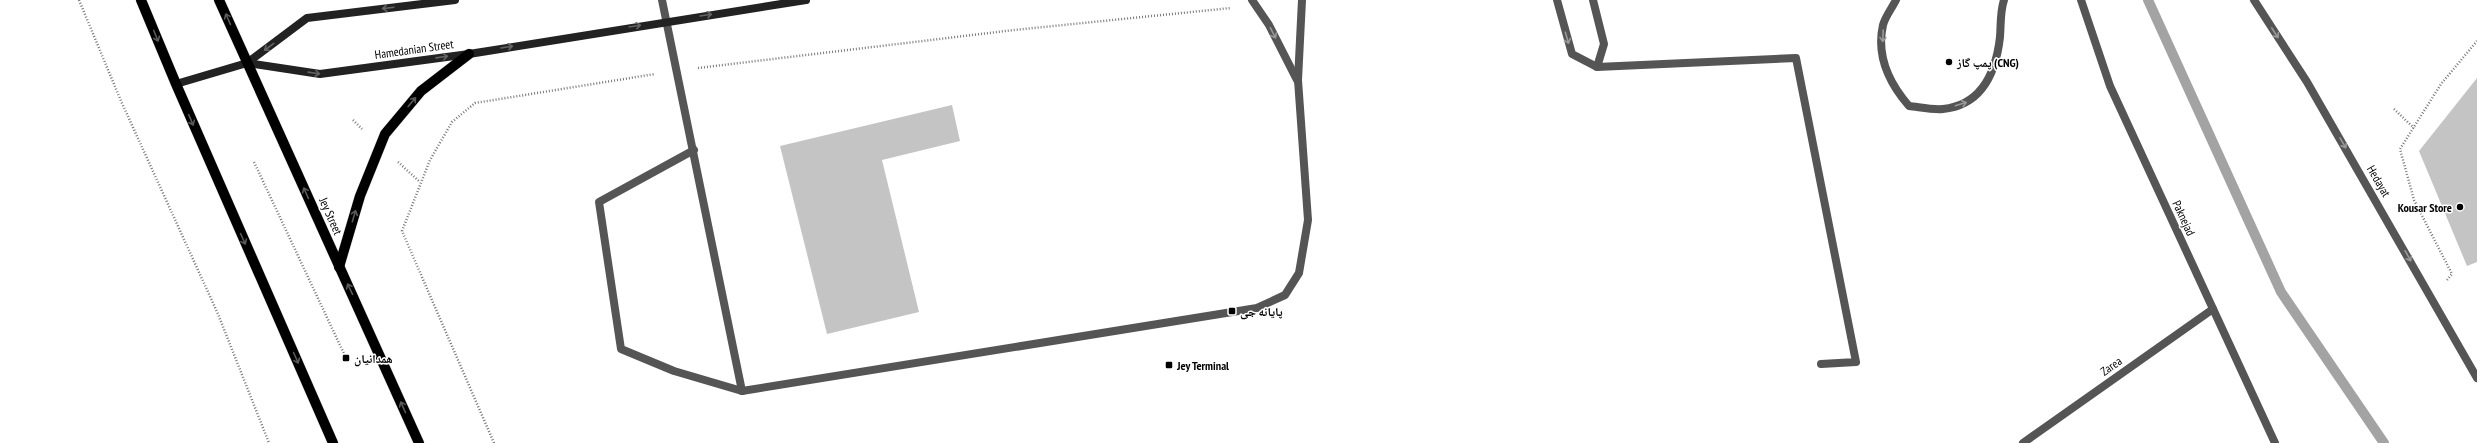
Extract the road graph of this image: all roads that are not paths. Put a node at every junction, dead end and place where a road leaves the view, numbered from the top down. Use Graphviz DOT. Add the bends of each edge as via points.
graph roads {
  1 [pos="141,0"];
  2 [pos="219,0"];
  3 [pos="455,0"];
  4 [pos="662,0"];
  5 [pos="806,0"];
  6 [pos="1302,0"];
  7 [pos="1557,0"];
  8 [pos="1592,0"];
  9 [pos="1896,0"];
  10 [pos="2004,0"];
  11 [pos="2081,0"];
  12 [pos="2254,0"];
  13 [pos="1254,3"];
  14 [pos="667,21"];
  15 [pos="468,54"];
  16 [pos="247,63"];
  17 [pos="1597,68"];
  18 [pos="1298,80"];
  19 [pos="176,84"];
  20 [pos="694,150"];
  21 [pos="339,267"];
  22 [pos="2213,309"];
  23 [pos="1821,364"];
  24 [pos="2477,378"];
  25 [pos="742,392"];
  26 [pos="333,443"];
  27 [pos="419,443"];
  28 [pos="2023,443"];
  29 [pos="2275,443"];
  1 -- 19 [label="main road, one-way"];
  16 -- 2 [label="main road, Jey Street, one-way"];
  3 -- 16 [label="main road, one-way" via="307,18"];
  4 -- 14 [label="street"];
  14 -- 5 [label="main road, Hamedanian Street, one-way"];
  6 -- 18 [label="street"];
  7 -- 17 [label="street, one-way" via="1572,54"];
  8 -- 17 [label="street" via="1604,44"];
  9 -- 10 [label="street, one-way" via="1883,25 1882,60 1897,92 1909,106 1943,109 1973,100 1991,77 2000,38"];
  11 -- 22 [label="street, Paknejad" via="2110,86"];
  12 -- 24 [label="street, Hedayat, one-way" via="2307,82"];
  13 -- 18 [label="street, one-way" via="1269,25"];
  15 -- 14 [label="main road, Hamedanian Street, one-way"];
  14 -- 20 [label="street"];
  16 -- 15 [label="main road, Hamedanian Street, one-way" via="320,74"];
  21 -- 15 [label="main road, one-way" via="360,196 385,134 421,91"];
  16 -- 19 [label="main road"];
  21 -- 16 [label="main road, Jey Street, one-way"];
  17 -- 23 [label="street" via="1796,58 1856,362"];
  18 -- 25 [label="street" via="1308,220 1299,273 1285,295 1257,308"];
  19 -- 26 [label="main road, one-way"];
  20 -- 25 [label="street"];
  20 -- 25 [label="street" via="599,202 621,349 674,371"];
  27 -- 21 [label="main road, Jey Street, one-way"];
  22 -- 28 [label="street, Zarea"];
  22 -- 29 [label="street, Paknejad"];
}
